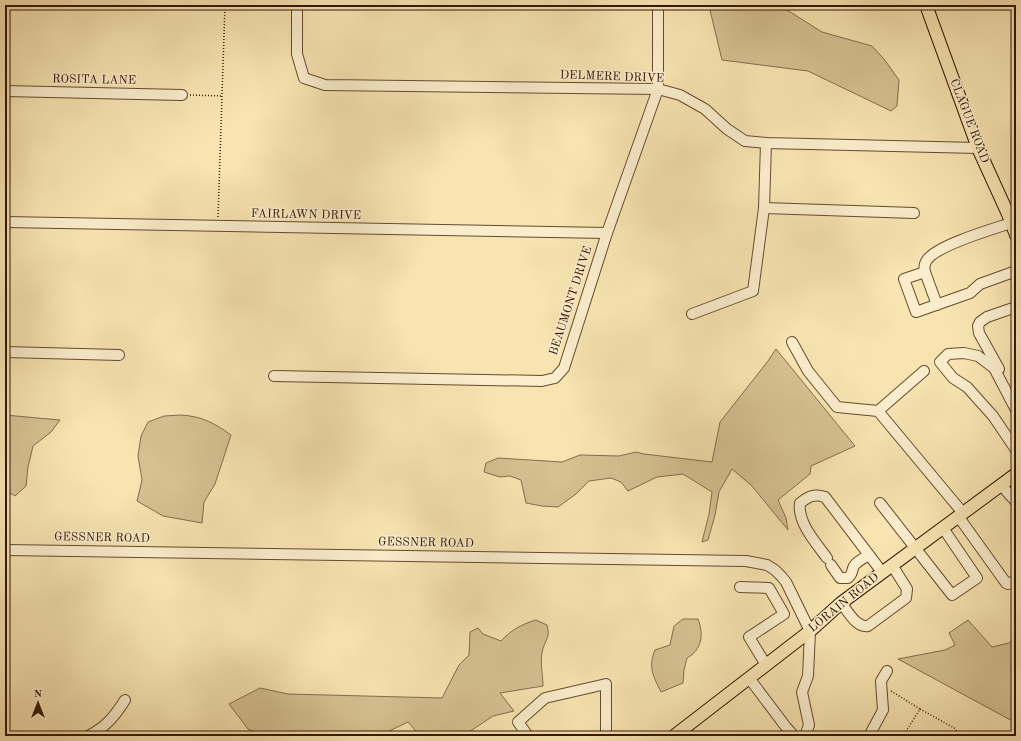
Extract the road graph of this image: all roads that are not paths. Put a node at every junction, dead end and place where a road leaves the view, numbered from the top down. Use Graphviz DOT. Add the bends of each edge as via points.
graph roads {
  1 [pos="297,5"];
  2 [pos="658,5"];
  3 [pos="926,5"];
  4 [pos="658,89"];
  5 [pos="5,91"];
  6 [pos="182,95"];
  7 [pos="766,143"];
  8 [pos="978,148"];
  9 [pos="764,208"];
  10 [pos="914,213"];
  11 [pos="5,222"];
  12 [pos="1012,223"];
  13 [pos="607,233"];
  14 [pos="1016,235"];
  15 [pos="1016,271"];
  16 [pos="925,272"];
  17 [pos="937,305"];
  18 [pos="1016,308"];
  19 [pos="692,314"];
  20 [pos="792,342"];
  21 [pos="5,352"];
  22 [pos="119,355"];
  23 [pos="924,371"];
  24 [pos="274,376"];
  25 [pos="1016,397"];
  26 [pos="1016,410"];
  27 [pos="878,411"];
  28 [pos="1014,443"];
  29 [pos="1016,474"];
  30 [pos="1001,485"];
  31 [pos="1016,502"];
  32 [pos="880,503"];
  33 [pos="961,515"];
  34 [pos="943,528"];
  35 [pos="915,548"];
  36 [pos="5,550"];
  37 [pos="869,555"];
  38 [pos="887,568"];
  39 [pos="1016,580"];
  40 [pos="740,587"];
  41 [pos="790,591"];
  42 [pos="776,600"];
  43 [pos="841,603"];
  44 [pos="810,631"];
  45 [pos="766,665"];
  46 [pos="887,671"];
  47 [pos="749,678"];
  48 [pos="125,700"];
  49 [pos="88,736"];
  50 [pos="528,736"];
  51 [pos="606,736"];
  52 [pos="674,736"];
  53 [pos="794,736"];
  54 [pos="805,736"];
  55 [pos="869,736"];
  1 -- 4 [label="street, DELMERE DRIVE" via="297,54 304,78 325,85"];
  2 -- 4 [label="street, BEAUMONT DRIVE"];
  3 -- 8 [label="main road, CLAGUE ROAD"];
  4 -- 7 [label="street, DELMERE DRIVE" via="680,95 705,109 745,141"];
  4 -- 13 [label="street, BEAUMONT DRIVE"];
  5 -- 6 [label="street, ROSITA LANE"];
  7 -- 8 [label="street, DELMERE DRIVE"];
  7 -- 9 [label="street"];
  8 -- 12 [label="main road, CLAGUE ROAD"];
  9 -- 10 [label="street"];
  9 -- 19 [label="street" via="753,291"];
  11 -- 13 [label="street, FAIRLAWN DRIVE"];
  12 -- 14 [label="main road, CLAGUE ROAD"];
  12 -- 16 [label="street" via="965,238 935,253 926,261"];
  13 -- 24 [label="street, BEAUMONT DRIVE" via="564,368 555,378 542,381"];
  15 -- 17 [label="street" via="980,284 970,293"];
  16 -- 17 [label="street"];
  16 -- 17 [label="street" via="904,279 916,312"];
  18 -- 25 [label="street" via="988,317 978,326 979,333"];
  20 -- 27 [label="street" via="808,371 837,407"];
  21 -- 22 [label="street"];
  23 -- 27 [label="street"];
  26 -- 28 [label="street" via="994,368 978,356 948,354 940,362 953,378 967,387"];
  27 -- 33 [label="street"];
  29 -- 30 [label="main road, LORAIN ROAD"];
  30 -- 31 [label="street"];
  30 -- 33 [label="main road, LORAIN ROAD"];
  32 -- 35 [label="street"];
  33 -- 34 [label="main road, LORAIN ROAD"];
  33 -- 39 [label="street" via="1006,582 1008,584"];
  34 -- 35 [label="main road, LORAIN ROAD"];
  34 -- 35 [label="street" via="977,578 952,594"];
  35 -- 38 [label="main road, LORAIN ROAD"];
  36 -- 41 [label="street, GESSNER ROAD" via="746,561 767,565 775,570"];
  37 -- 37 [label="street" via="825,497 809,496 800,503 802,521 840,578 848,578 853,573 856,563"];
  37 -- 38 [label="street"];
  38 -- 43 [label="main road, LORAIN ROAD"];
  38 -- 43 [label="street" via="907,589 906,598 864,627 859,626"];
  40 -- 42 [label="street" via="769,588"];
  41 -- 42 [label="street"];
  41 -- 44 [label="street, GESSNER ROAD"];
  42 -- 45 [label="street" via="784,614 749,637"];
  43 -- 44 [label="main road, LORAIN ROAD"];
  44 -- 45 [label="main road, LORAIN ROAD"];
  44 -- 54 [label="street" via="808,676 802,692 809,725"];
  45 -- 47 [label="main road, LORAIN ROAD"];
  46 -- 55 [label="street" via="881,681 883,710"];
  47 -- 52 [label="main road, LORAIN ROAD"];
  47 -- 53 [label="street"];
  48 -- 49 [label="street" via="108,724"];
  50 -- 51 [label="street" via="518,722 545,698 606,684"];
}
